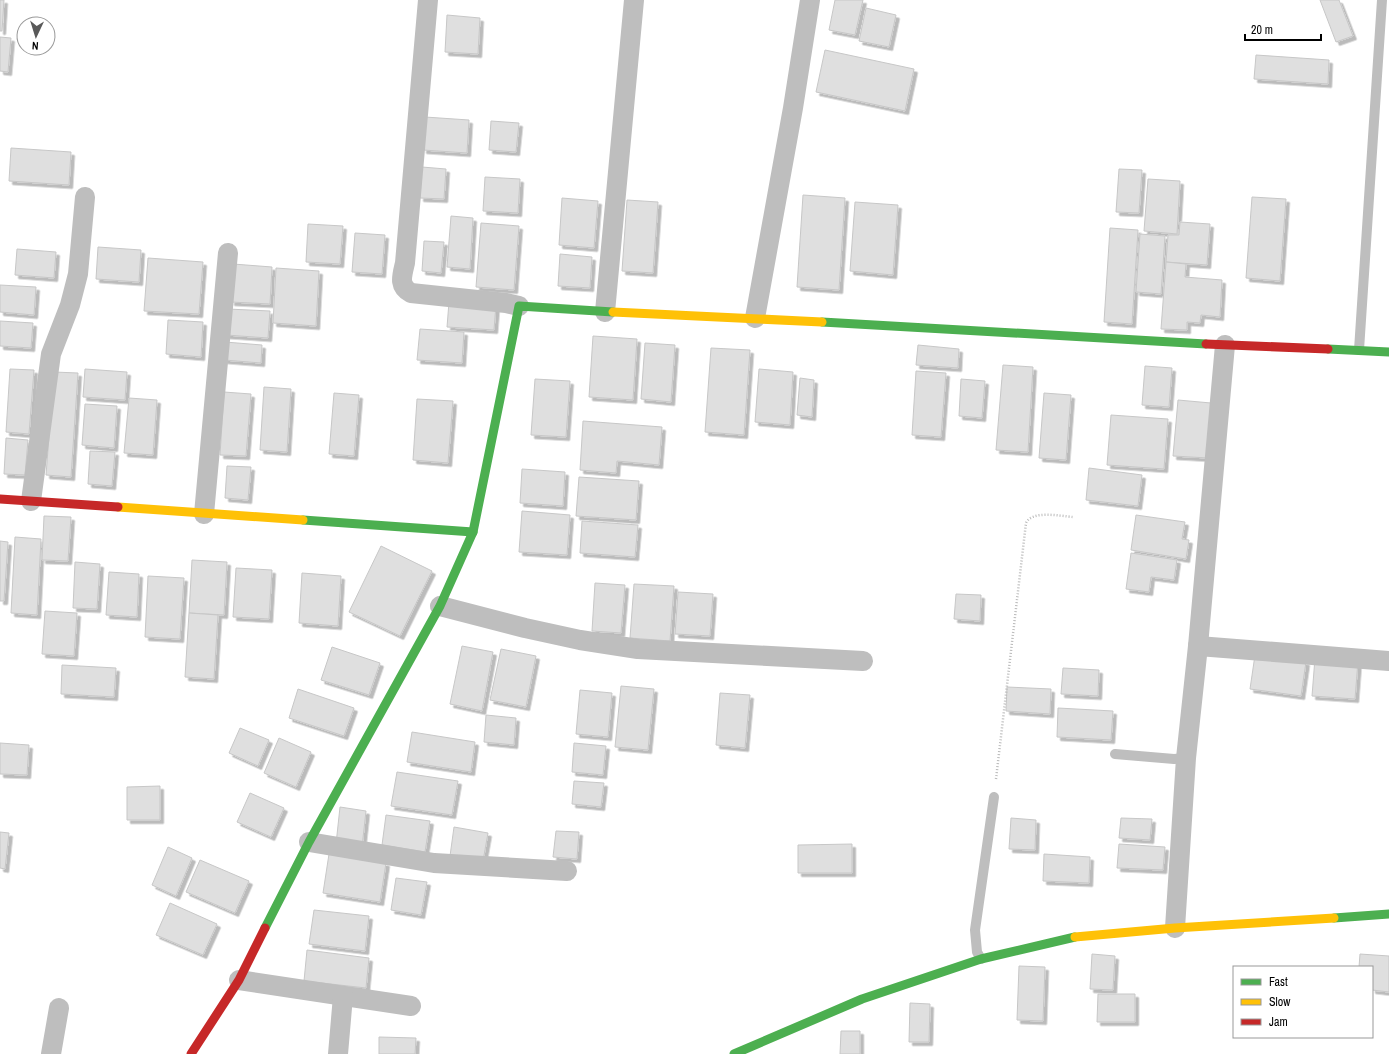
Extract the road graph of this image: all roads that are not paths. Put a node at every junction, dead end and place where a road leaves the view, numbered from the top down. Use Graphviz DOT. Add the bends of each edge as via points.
graph roads {
  1 [pos="428,0"];
  2 [pos="634,0"];
  3 [pos="810,0"];
  4 [pos="1382,0"];
  5 [pos="85,197"];
  6 [pos="228,253"];
  7 [pos="519,306"];
  8 [pos="605,312"];
  9 [pos="755,318"];
  10 [pos="1225,345"];
  11 [pos="1359,350"];
  12 [pos="1389,352"];
  13 [pos="0,499"];
  14 [pos="31,501"];
  15 [pos="204,514"];
  16 [pos="473,532"];
  17 [pos="440,606"];
  18 [pos="1198,646"];
  19 [pos="864,661"];
  20 [pos="1389,661"];
  21 [pos="1115,754"];
  22 [pos="1186,758"];
  23 [pos="994,797"];
  24 [pos="308,842"];
  25 [pos="567,872"];
  26 [pos="1389,914"];
  27 [pos="1175,922"];
  28 [pos="979,956"];
  29 [pos="239,980"];
  30 [pos="343,996"];
  31 [pos="411,1006"];
  32 [pos="59,1008"];
  33 [pos="51,1054"];
  34 [pos="191,1054"];
  35 [pos="338,1054"];
  36 [pos="734,1054"];
  1 -- 7 [label="street" via="402,285 411,293"];
  2 -- 8 [label="street"];
  3 -- 9 [label="street"];
  4 -- 11 [label="lane"];
  5 -- 14 [label="street" via="78,274 70,305 51,354"];
  6 -- 15 [label="street"];
  7 -- 8 [label="street"];
  7 -- 16 [label="street"];
  8 -- 9 [label="street"];
  9 -- 10 [label="street"];
  10 -- 11 [label="street"];
  10 -- 18 [label="street"];
  11 -- 12 [label="street"];
  13 -- 14 [label="street"];
  14 -- 15 [label="street"];
  15 -- 16 [label="street"];
  16 -- 17 [label="street"];
  17 -- 19 [label="street" via="580,640 638,649"];
  17 -- 24 [label="street"];
  18 -- 20 [label="street"];
  18 -- 22 [label="street"];
  21 -- 22 [label="lane"];
  22 -- 27 [label="street"];
  23 -- 28 [label="lane" via="975,930"];
  24 -- 25 [label="street" via="434,864"];
  24 -- 29 [label="street"];
  26 -- 27 [label="street"];
  27 -- 28 [label="street" via="1071,937"];
  28 -- 36 [label="street" via="862,999"];
  29 -- 30 [label="street"];
  29 -- 34 [label="street"];
  30 -- 31 [label="street"];
  30 -- 35 [label="street"];
  32 -- 33 [label="street"];
}
